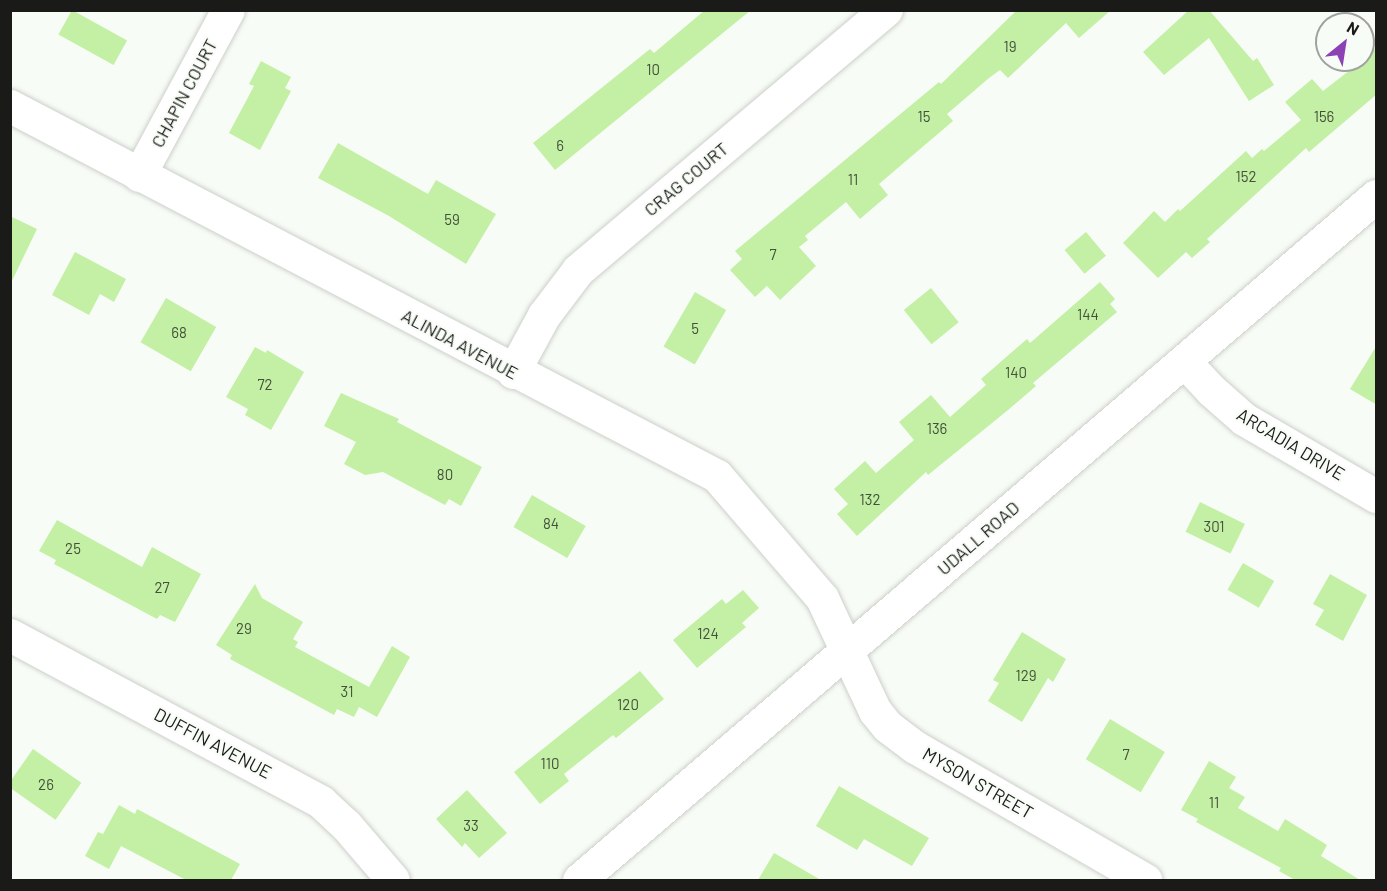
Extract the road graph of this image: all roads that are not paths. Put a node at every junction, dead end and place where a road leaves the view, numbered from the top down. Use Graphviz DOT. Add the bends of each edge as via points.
graph roads {
  1 [pos="228,10"];
  2 [pos="886,10"];
  3 [pos="10,106"];
  4 [pos="139,175"];
  5 [pos="1377,196"];
  6 [pos="1184,361"];
  7 [pos="513,372"];
  8 [pos="1377,496"];
  9 [pos="10,635"];
  10 [pos="847,651"];
  11 [pos="393,880"];
  12 [pos="579,880"];
  13 [pos="1145,880"];
  1 -- 4 [label="street, CHAPIN COURT"];
  2 -- 7 [label="street, CRAG COURT" via="578,270 544,315"];
  3 -- 4 [label="street, ALINDA AVENUE"];
  4 -- 7 [label="street, ALINDA AVENUE"];
  5 -- 6 [label="street, UDALL ROAD"];
  6 -- 8 [label="street, ARCADIA DRIVE" via="1244,419"];
  6 -- 10 [label="street, UDALL ROAD"];
  7 -- 10 [label="street, ALINDA AVENUE" via="717,476 822,598"];
  9 -- 11 [label="street, DUFFIN AVENUE" via="321,802"];
  10 -- 12 [label="street, UDALL ROAD"];
  10 -- 13 [label="street, MYSON STREET" via="875,711 900,737"];
}
